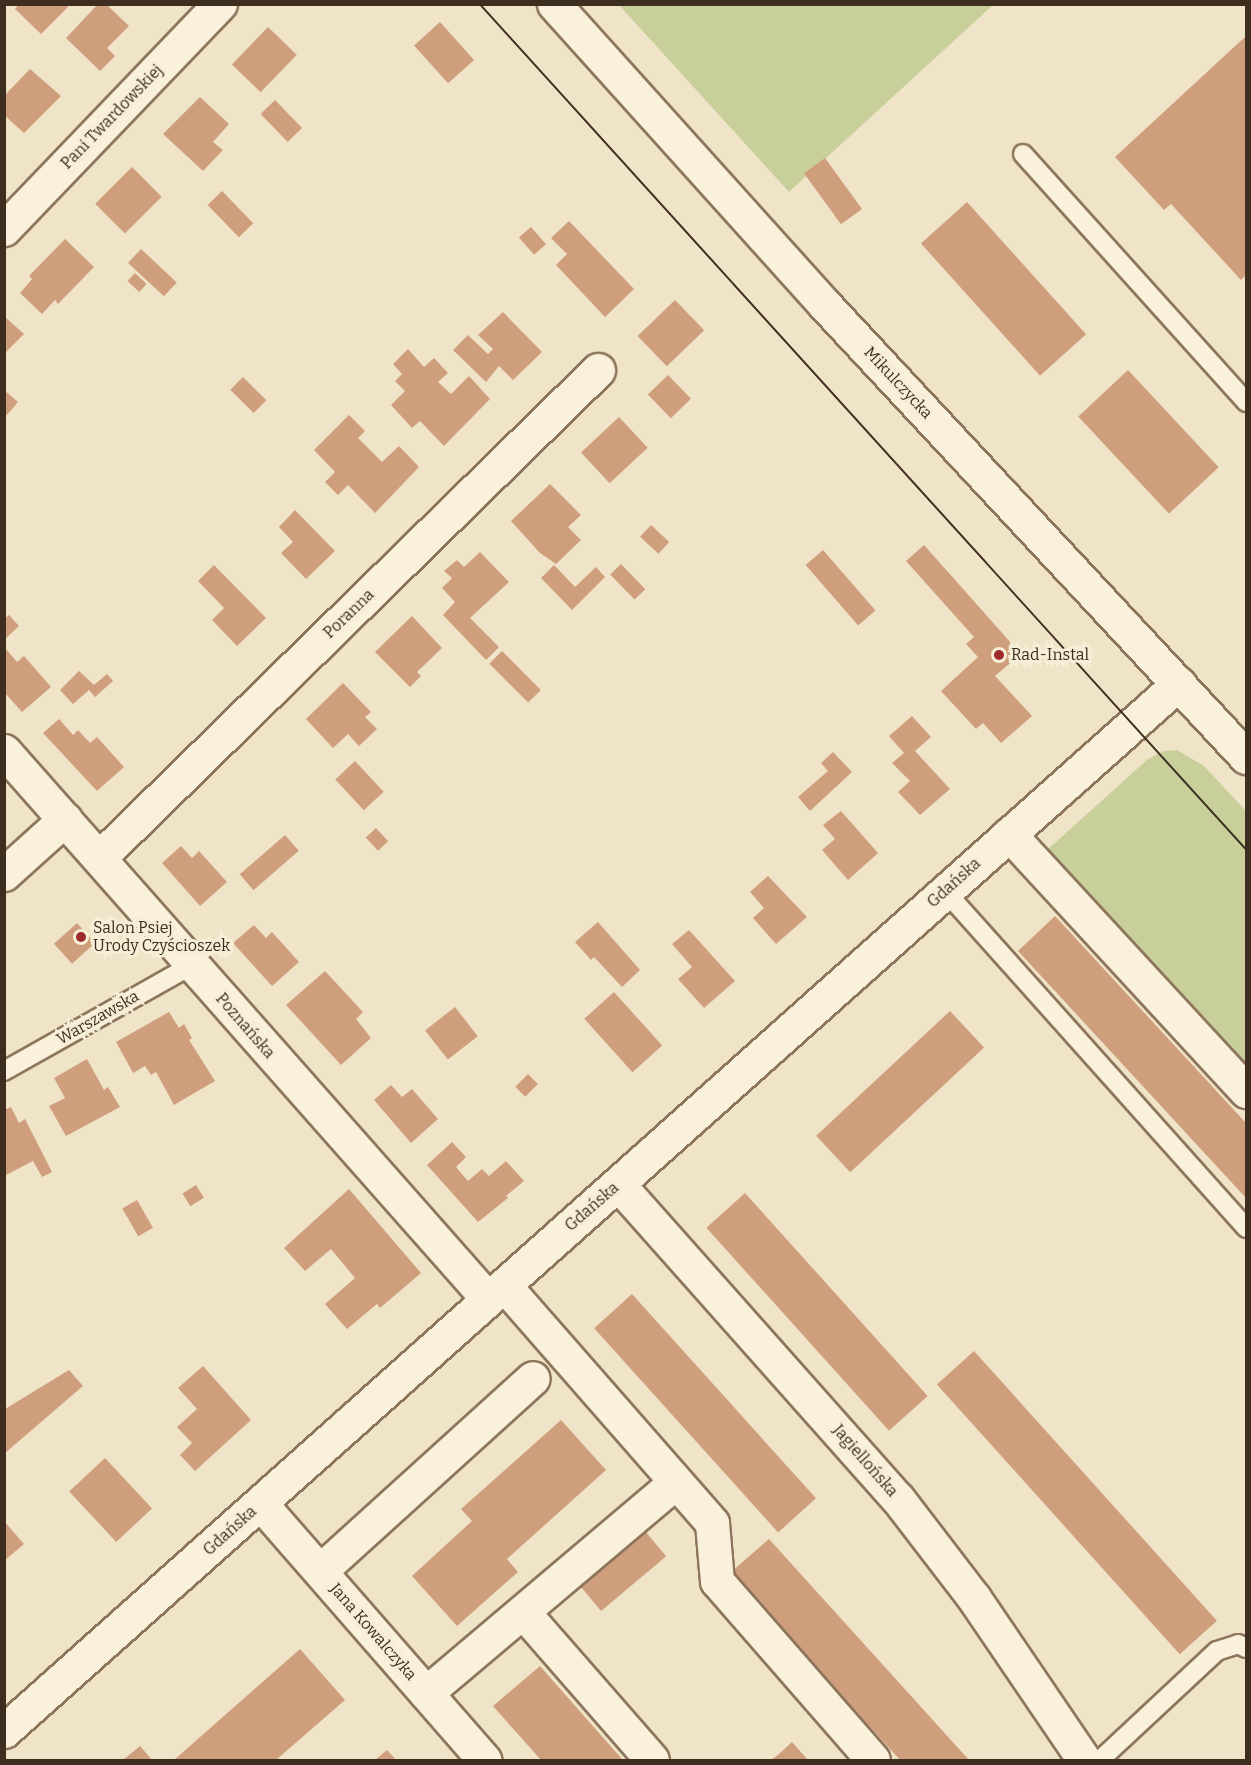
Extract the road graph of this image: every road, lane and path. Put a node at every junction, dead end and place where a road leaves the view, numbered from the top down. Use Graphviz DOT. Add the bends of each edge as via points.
graph roads {
  1 [pos="220,4"];
  2 [pos="554,4"];
  3 [pos="1023,154"];
  4 [pos="4,229"];
  5 [pos="598,370"];
  6 [pos="1246,402"];
  7 [pos="1179,683"];
  8 [pos="4,751"];
  9 [pos="1246,757"];
  10 [pos="65,819"];
  11 [pos="1009,834"];
  12 [pos="99,858"];
  13 [pos="4,874"];
  14 [pos="945,891"];
  15 [pos="192,965"];
  16 [pos="4,1071"];
  17 [pos="1246,1092"];
  18 [pos="618,1184"];
  19 [pos="1246,1228"];
  20 [pos="496,1292"];
  21 [pos="533,1378"];
  22 [pos="676,1482"];
  23 [pos="261,1504"];
  24 [pos="320,1571"];
  25 [pos="523,1612"];
  26 [pos="1246,1648"];
  27 [pos="426,1693"];
  28 [pos="4,1731"];
  29 [pos="484,1761"];
  30 [pos="652,1761"];
  31 [pos="873,1761"];
  32 [pos="1084,1761"];
  33 [pos="1100,1761"];
  1 -- 4 [label="street, Pani Twardowskiej"];
  2 -- 7 [label="street, Mikulczycka" via="825,305"];
  3 -- 6 [label="lane"];
  5 -- 12 [label="street, Poranna"];
  7 -- 9 [label="street, Mikulczycka"];
  7 -- 11 [label="street, Gdańska"];
  8 -- 10 [label="street, Poznańska"];
  10 -- 12 [label="street, Poznańska"];
  10 -- 13 [label="street"];
  11 -- 14 [label="street, Gdańska"];
  11 -- 17 [label="street"];
  12 -- 15 [label="street, Poznańska"];
  14 -- 18 [label="street, Gdańska"];
  14 -- 19 [label="lane"];
  15 -- 16 [label="lane, Warszawska"];
  15 -- 20 [label="street, Poznańska"];
  18 -- 20 [label="street, Gdańska"];
  18 -- 32 [label="street, Jagiellońska" via="917,1523 974,1598"];
  20 -- 22 [label="street, Poznańska"];
  20 -- 23 [label="street, Gdańska"];
  21 -- 24 [label="street"];
  22 -- 25 [label="street"];
  22 -- 31 [label="street, Poznańska" via="712,1523 717,1581"];
  23 -- 24 [label="street, Jana Kowalczyka"];
  23 -- 28 [label="street, Gdańska"];
  24 -- 27 [label="street, Jana Kowalczyka"];
  25 -- 27 [label="street"];
  25 -- 30 [label="street"];
  26 -- 33 [label="lane" via="1238,1644 1217,1651"];
  27 -- 29 [label="street, Jana Kowalczyka"];
}
